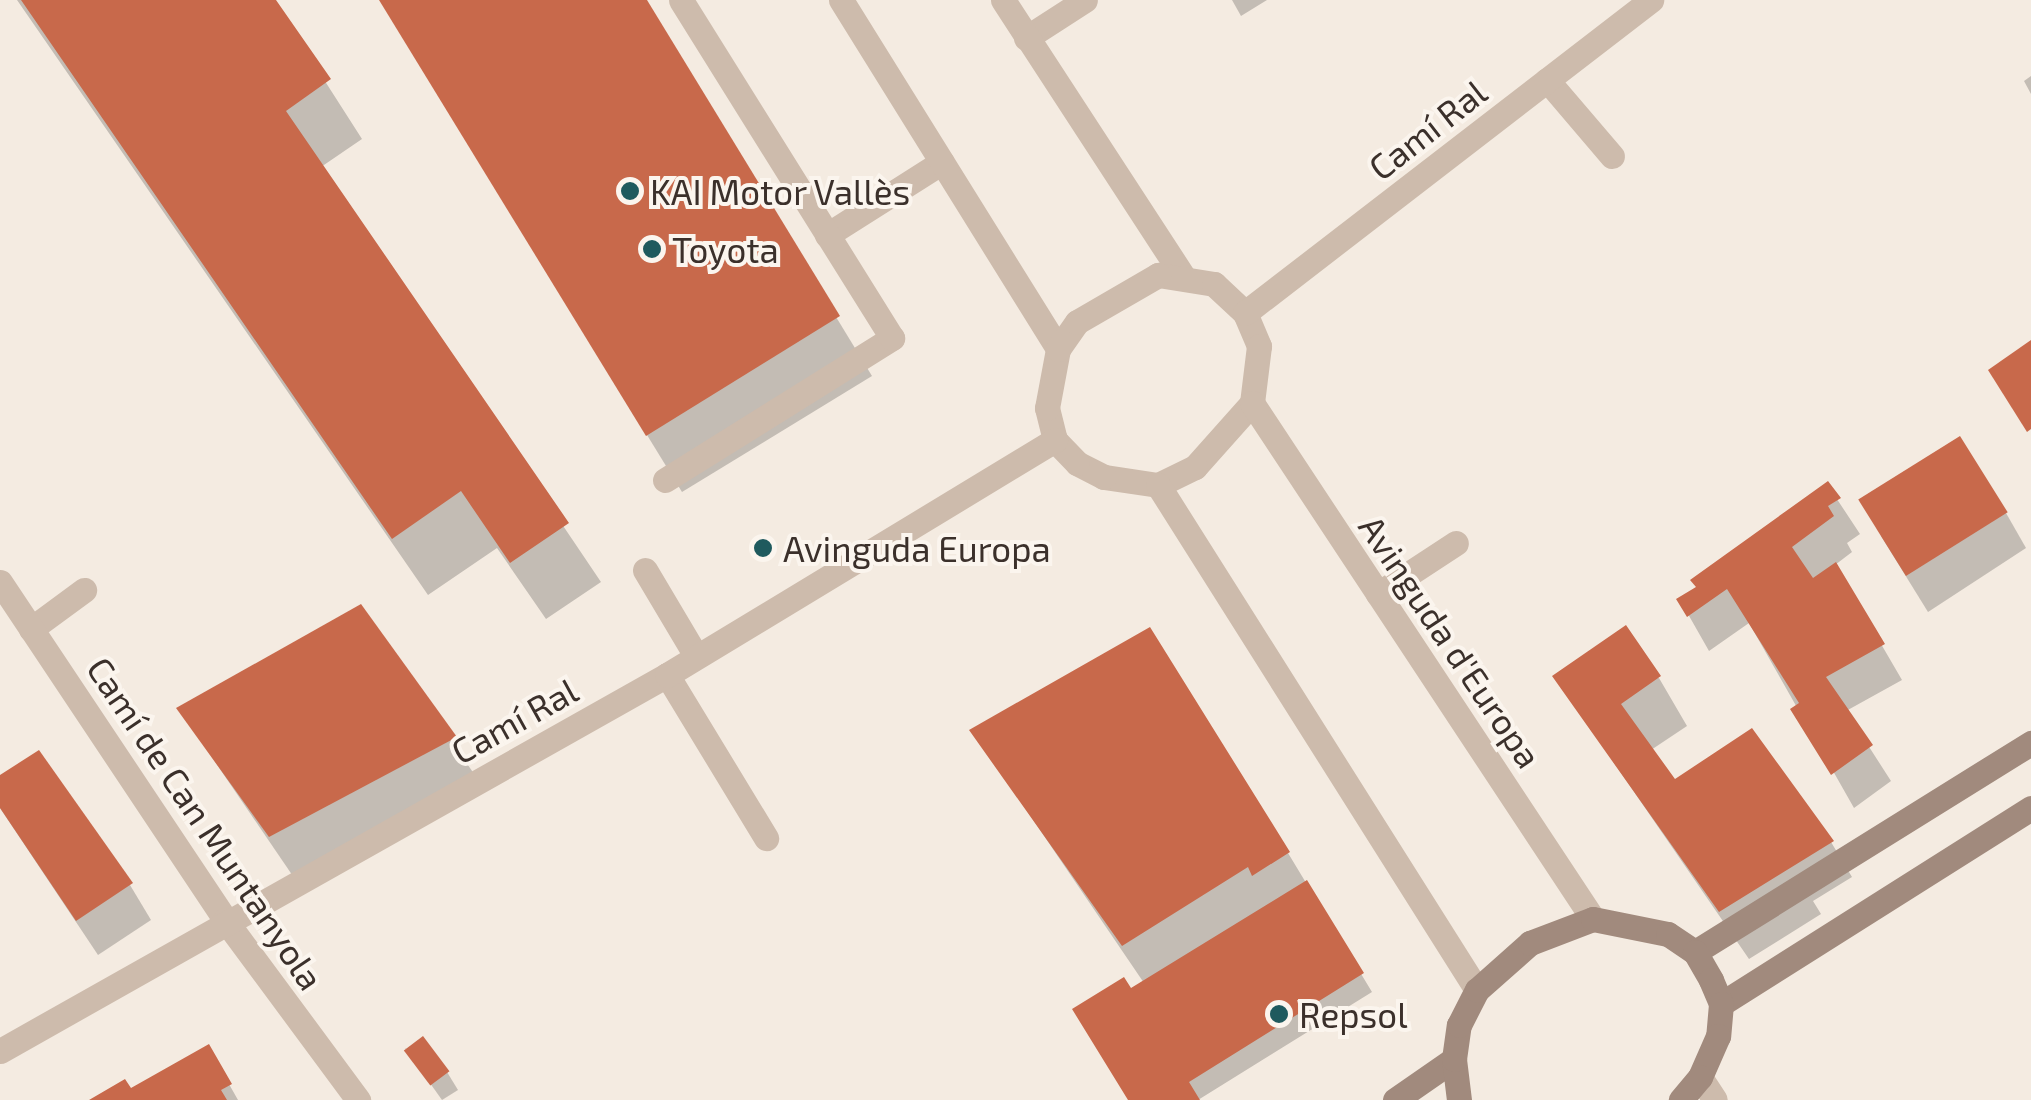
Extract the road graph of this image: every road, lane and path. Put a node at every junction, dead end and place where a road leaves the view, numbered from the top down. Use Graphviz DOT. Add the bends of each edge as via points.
graph roads {
  1 [pos="681,0"];
  2 [pos="841,0"];
  3 [pos="1004,0"];
  4 [pos="1085,0"];
  5 [pos="1651,0"];
  6 [pos="1026,38"];
  7 [pos="1547,80"];
  8 [pos="1612,156"];
  9 [pos="942,162"];
  10 [pos="827,235"];
  11 [pos="1182,276"];
  12 [pos="1245,312"];
  13 [pos="1058,348"];
  14 [pos="1252,402"];
  15 [pos="1056,440"];
  16 [pos="665,480"];
  17 [pos="1158,485"];
  18 [pos="1456,543"];
  19 [pos="645,570"];
  20 [pos="0,582"];
  21 [pos="84,590"];
  22 [pos="1378,594"];
  23 [pos="31,628"];
  24 [pos="696,656"];
  25 [pos="667,675"];
  26 [pos="2031,742"];
  27 [pos="2031,808"];
  28 [pos="766,838"];
  29 [pos="1593,918"];
  30 [pos="225,920"];
  31 [pos="1695,952"];
  32 [pos="1477,990"];
  33 [pos="1720,1004"];
  34 [pos="0,1051"];
  35 [pos="1454,1060"];
  36 [pos="1700,1077"];
  37 [pos="358,1100"];
  38 [pos="1395,1100"];
  39 [pos="1460,1100"];
  40 [pos="1681,1100"];
  41 [pos="1715,1100"];
  1 -- 10 [label="street"];
  2 -- 9 [label="street"];
  3 -- 6 [label="street"];
  4 -- 6 [label="street"];
  5 -- 7 [label="street, Camí Ral"];
  6 -- 11 [label="street"];
  7 -- 8 [label="street"];
  7 -- 12 [label="street, Camí Ral"];
  9 -- 10 [label="street"];
  9 -- 13 [label="street"];
  10 -- 16 [label="street" via="892,338"];
  11 -- 12 [label="street" via="1214,284"];
  11 -- 13 [label="street" via="1158,275 1106,300"];
  12 -- 14 [label="street" via="1259,346"];
  13 -- 15 [label="street" via="1047,408"];
  14 -- 17 [label="street" via="1194,467"];
  14 -- 22 [label="street, Avinguda d'Europa"];
  15 -- 17 [label="street" via="1104,478"];
  15 -- 24 [label="street, Camí Ral"];
  17 -- 32 [label="street"];
  18 -- 22 [label="street"];
  19 -- 24 [label="street"];
  20 -- 23 [label="street, Camí de Can Muntanyola"];
  21 -- 23 [label="street"];
  22 -- 29 [label="street, Avinguda d'Europa"];
  23 -- 30 [label="street, Camí de Can Muntanyola"];
  24 -- 25 [label="street, Camí Ral"];
  25 -- 28 [label="street"];
  25 -- 30 [label="street, Camí Ral"];
  26 -- 31 [label="main road"];
  27 -- 33 [label="main road"];
  29 -- 31 [label="main road" via="1668,934"];
  29 -- 32 [label="main road" via="1530,942"];
  30 -- 34 [label="street, Camí Ral"];
  30 -- 37 [label="street, Camí de Can Muntanyola"];
  31 -- 33 [label="main road"];
  32 -- 35 [label="main road" via="1459,1026"];
  33 -- 36 [label="main road" via="1718,1036"];
  35 -- 38 [label="main road"];
  35 -- 39 [label="main road"];
  36 -- 40 [label="main road"];
  36 -- 41 [label="street"];
}
